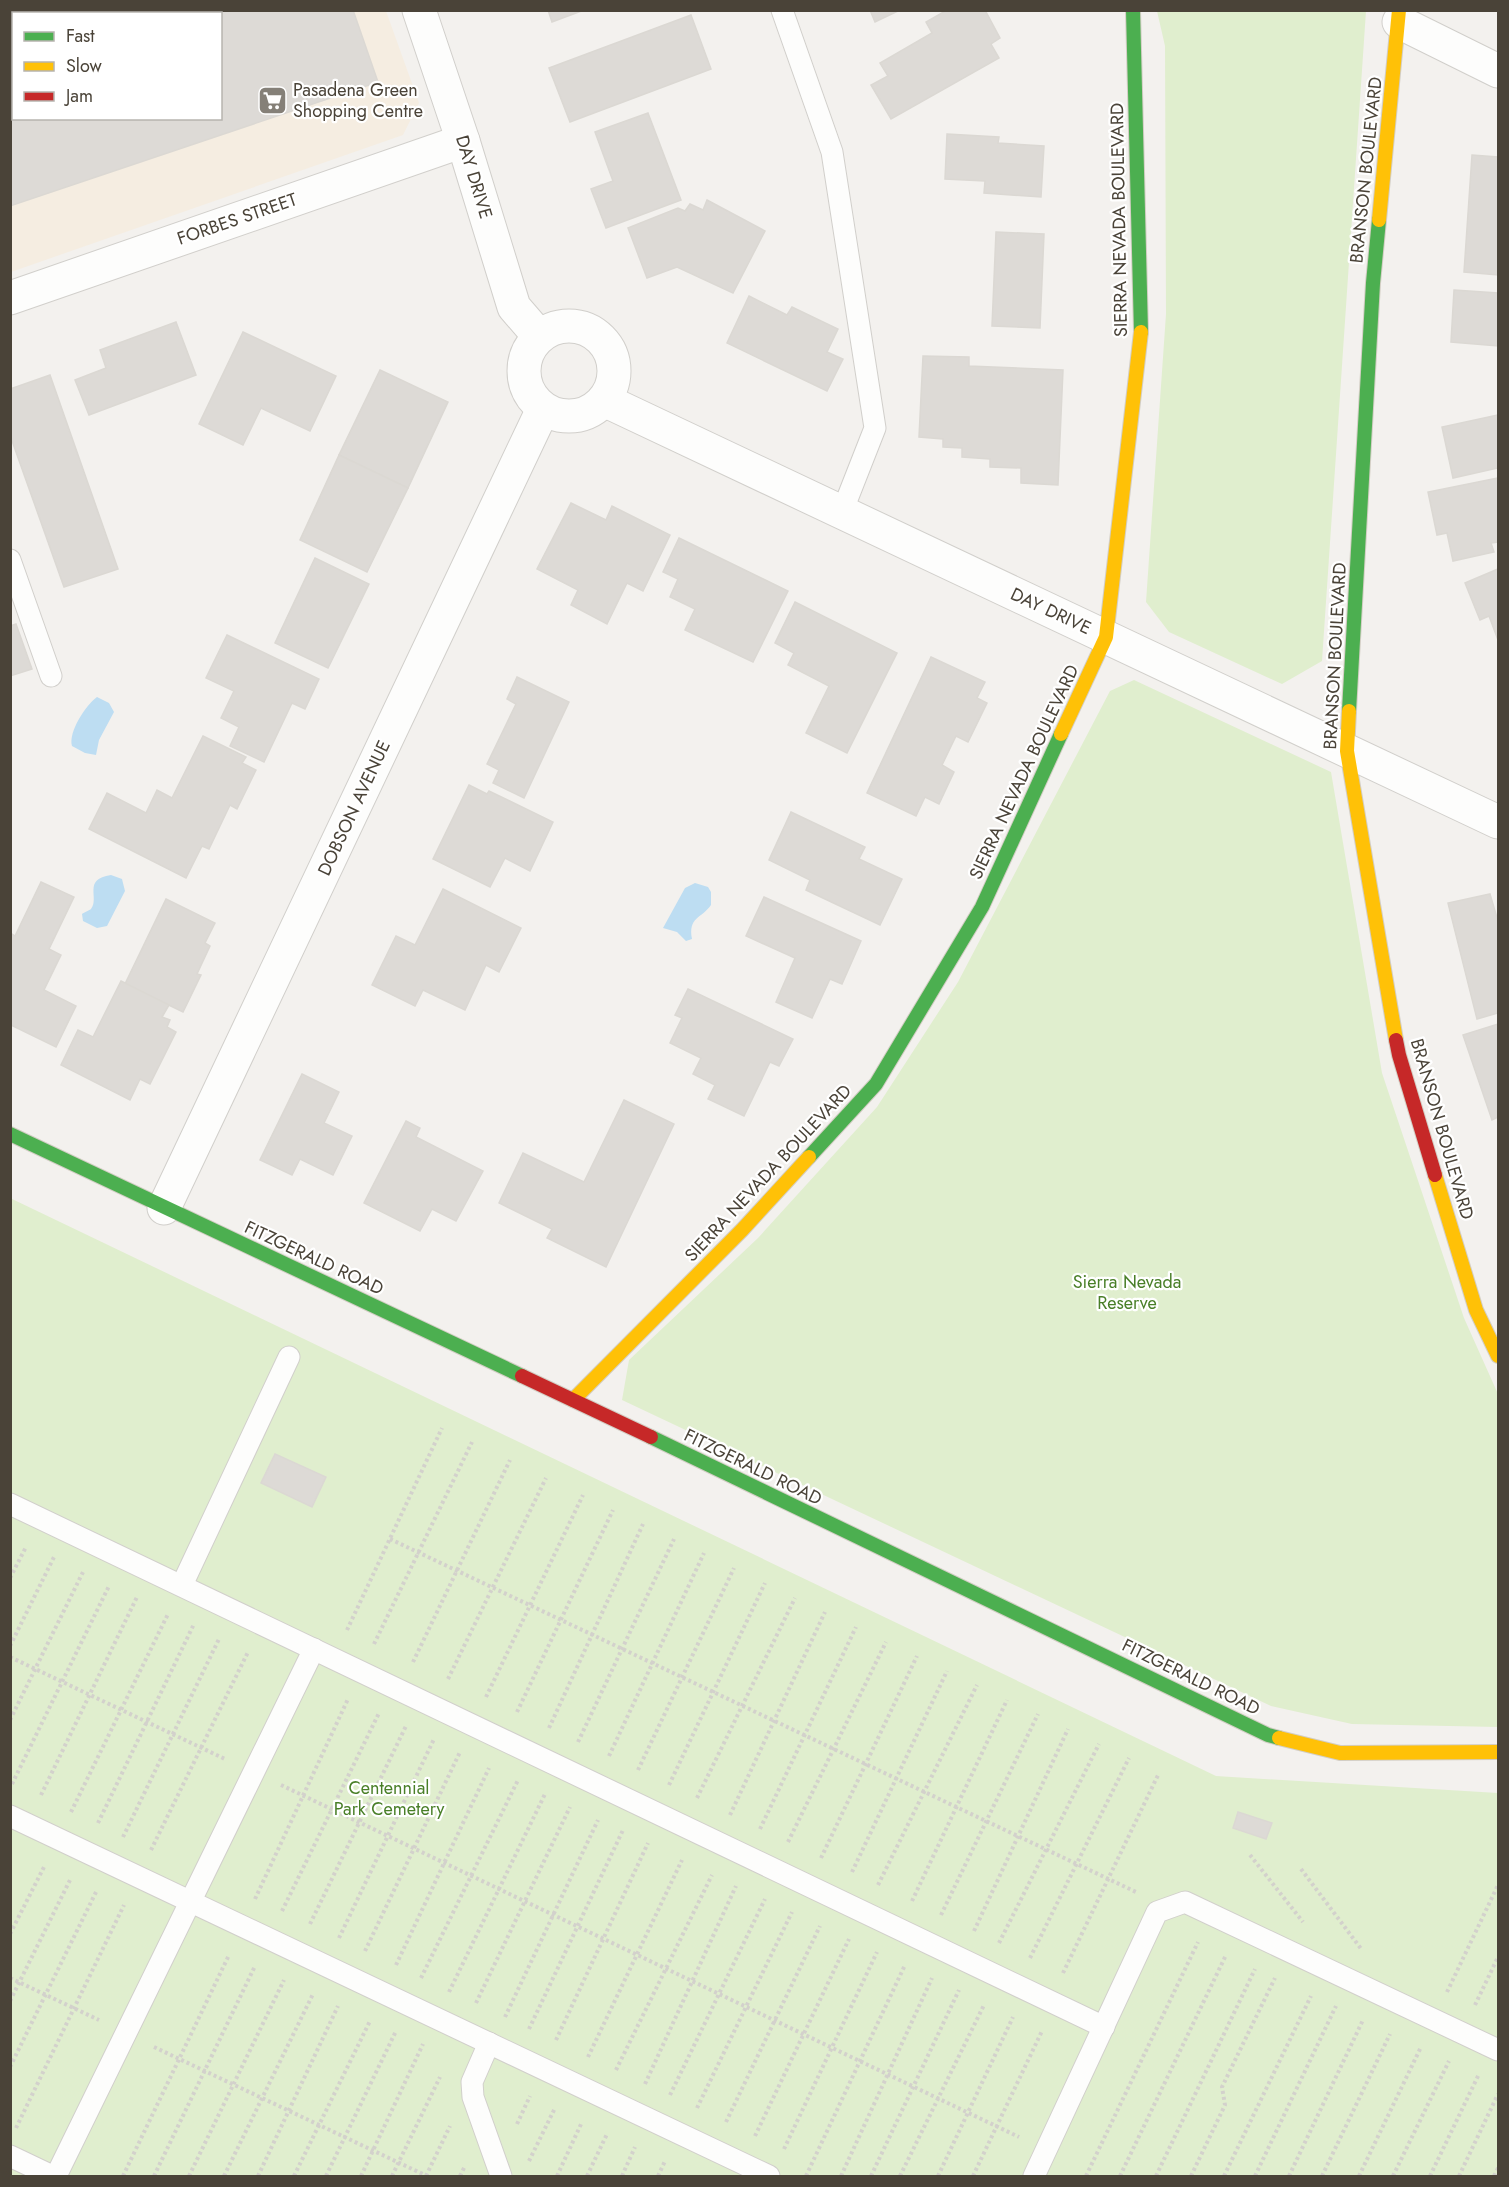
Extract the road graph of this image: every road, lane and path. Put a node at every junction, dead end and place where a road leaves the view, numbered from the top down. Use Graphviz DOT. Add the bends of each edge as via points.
graph roads {
  1 [pos="419,10"];
  2 [pos="782,10"];
  3 [pos="1133,10"];
  4 [pos="1399,16"];
  5 [pos="1498,71"];
  6 [pos="463,141"];
  7 [pos="10,298"];
  8 [pos="539,336"];
  9 [pos="604,400"];
  10 [pos="543,409"];
  11 [pos="842,513"];
  12 [pos="10,560"];
  13 [pos="1106,637"];
  14 [pos="51,676"];
  15 [pos="1347,751"];
  16 [pos="1498,822"];
  17 [pos="10,1134"];
  18 [pos="164,1208"];
  19 [pos="1498,1356"];
  20 [pos="290,1357"];
  21 [pos="573,1400"];
  22 [pos="442,1428"];
  23 [pos="472,1442"];
  24 [pos="510,1460"];
  25 [pos="546,1478"];
  26 [pos="583,1495"];
  27 [pos="10,1504"];
  28 [pos="613,1510"];
  29 [pos="644,1524"];
  30 [pos="66,1531"];
  31 [pos="390,1539"];
  32 [pos="674,1539"];
  33 [pos="96,1545"];
  34 [pos="418,1552"];
  35 [pos="704,1553"];
  36 [pos="123,1557"];
  37 [pos="734,1568"];
  38 [pos="150,1570"];
  39 [pos="457,1570"];
  40 [pos="765,1583"];
  41 [pos="182,1585"];
  42 [pos="492,1587"];
  43 [pos="207,1597"];
  44 [pos="795,1598"];
  45 [pos="530,1605"];
  46 [pos="825,1612"];
  47 [pos="561,1620"];
  48 [pos="856,1627"];
  49 [pos="592,1634"];
  50 [pos="886,1642"];
  51 [pos="10,1646"];
  52 [pos="622,1648"];
  53 [pos="314,1649"];
  54 [pos="917,1656"];
  55 [pos="10,1657"];
  56 [pos="334,1658"];
  57 [pos="652,1663"];
  58 [pos="35,1669"];
  59 [pos="361,1671"];
  60 [pos="947,1671"];
  61 [pos="682,1677"];
  62 [pos="62,1682"];
  63 [pos="977,1685"];
  64 [pos="400,1690"];
  65 [pos="713,1691"];
  66 [pos="90,1694"];
  67 [pos="1007,1700"];
  68 [pos="742,1705"];
  69 [pos="434,1707"];
  70 [pos="121,1710"];
  71 [pos="1038,1714"];
  72 [pos="10,1720"];
  73 [pos="774,1721"];
  74 [pos="147,1722"];
  75 [pos="473,1725"];
  76 [pos="1068,1729"];
  77 [pos="805,1735"];
  78 [pos="503,1739"];
  79 [pos="1099,1744"];
  80 [pos="834,1749"];
  81 [pos="1498,1752"];
  82 [pos="534,1754"];
  83 [pos="1129,1758"];
  84 [pos="865,1764"];
  85 [pos="253,1772"];
  86 [pos="1159,1773"];
  87 [pos="896,1778"];
  88 [pos="596,1784"];
  89 [pos="10,1788"];
  90 [pos="925,1791"];
  91 [pos="957,1807"];
  92 [pos="658,1814"];
  93 [pos="19,1820"];
  94 [pos="987,1821"];
  95 [pos="689,1829"];
  96 [pos="1018,1836"];
  97 [pos="57,1839"];
  98 [pos="722,1844"];
  99 [pos="1046,1849"];
  100 [pos="84,1851"];
  101 [pos="1250,1855"];
  102 [pos="748,1857"];
  103 [pos="444,1863"];
  104 [pos="1077,1864"];
  105 [pos="1301,1869"];
  106 [pos="777,1870"];
  107 [pos="471,1876"];
  108 [pos="1108,1879"];
  109 [pos="806,1885"];
  110 [pos="499,1889"];
  111 [pos="836,1899"];
  112 [pos="190,1902"];
  113 [pos="525,1902"];
  114 [pos="1169,1907"];
  115 [pos="863,1912"];
  116 [pos="1212,1914"];
  117 [pos="553,1915"];
  118 [pos="1306,1926"];
  119 [pos="577,1927"];
  120 [pos="1239,1927"];
  121 [pos="10,1934"];
  122 [pos="603,1939"];
  123 [pos="1269,1941"];
  124 [pos="1288,1951"];
  125 [pos="1363,1951"];
  126 [pos="637,1955"];
  127 [pos="958,1957"];
  128 [pos="1498,1957"];
  129 [pos="1324,1968"];
  130 [pos="666,1969"];
  131 [pos="10,1978"];
  132 [pos="1349,1979"];
  133 [pos="20,1982"];
  134 [pos="692,1982"];
  135 [pos="1376,1992"];
  136 [pos="383,1993"];
  137 [pos="719,1994"];
  138 [pos="10,2001"];
  139 [pos="1052,2003"];
  140 [pos="1404,2005"];
  141 [pos="408,2006"];
  142 [pos="746,2007"];
  143 [pos="436,2018"];
  144 [pos="774,2021"];
  145 [pos="1104,2027"];
  146 [pos="462,2031"];
  147 [pos="126,2033"];
  148 [pos="1462,2033"];
  149 [pos="803,2034"];
  150 [pos="490,2044"];
  151 [pos="832,2048"];
  152 [pos="1495,2049"];
  153 [pos="517,2056"];
  154 [pos="860,2061"];
  155 [pos="543,2069"];
  156 [pos="888,2074"];
  157 [pos="572,2083"];
  158 [pos="913,2087"];
  159 [pos="1498,2094"];
  160 [pos="938,2099"];
  161 [pos="613,2102"];
  162 [pos="968,2113"];
  163 [pos="480,2116"];
  164 [pos="657,2123"];
  165 [pos="319,2125"];
  166 [pos="997,2126"];
  167 [pos="684,2136"];
  168 [pos="345,2137"];
  169 [pos="713,2150"];
  170 [pos="1046,2150"];
  171 [pos="373,2151"];
  172 [pos="781,2155"];
  173 [pos="10,2156"];
  174 [pos="398,2163"];
  175 [pos="742,2163"];
  176 [pos="527,2166"];
  177 [pos="1498,2168"];
  178 [pos="500,2171"];
  179 [pos="54,2176"];
  180 [pos="294,2176"];
  181 [pos="326,2176"];
  182 [pos="361,2176"];
  183 [pos="392,2176"];
  184 [pos="426,2176"];
  185 [pos="460,2176"];
  186 [pos="557,2176"];
  187 [pos="587,2176"];
  188 [pos="770,2176"];
  189 [pos="806,2176"];
  190 [pos="841,2176"];
  191 [pos="871,2176"];
  192 [pos="900,2176"];
  193 [pos="938,2176"];
  194 [pos="973,2176"];
  195 [pos="1034,2176"];
  196 [pos="1086,2176"];
  197 [pos="1120,2176"];
  198 [pos="1156,2176"];
  199 [pos="1191,2176"];
  200 [pos="1224,2176"];
  201 [pos="1256,2176"];
  202 [pos="1289,2176"];
  203 [pos="1322,2176"];
  204 [pos="1394,2176"];
  205 [pos="1430,2176"];
  206 [pos="1459,2176"];
  207 [pos="1494,2176"];
  1 -- 6 [label="street, DAY DRIVE"];
  2 -- 11 [label="lane" via="832,152 875,428"];
  3 -- 13 [label="street, SIERRA NEVADA BOULEVARD" via="1142,324"];
  4 -- 5 [label="street"];
  4 -- 15 [label="street, BRANSON BOULEVARD" via="1373,282"];
  6 -- 7 [label="street, FORBES STREET"];
  6 -- 8 [label="street, DAY DRIVE" via="514,307"];
  8 -- 9 [label="street" via="567,325 596,333 610,351 615,373"];
  8 -- 10 [label="street" via="530,347 523,374 526,387"];
  9 -- 10 [label="street" via="594,409 575,416 556,415"];
  9 -- 11 [label="street, DAY DRIVE"];
  10 -- 18 [label="street, DOBSON AVENUE"];
  11 -- 13 [label="street, DAY DRIVE"];
  12 -- 14 [label="lane"];
  13 -- 15 [label="street, DAY DRIVE"];
  13 -- 21 [label="street, SIERRA NEVADA BOULEVARD" via="982,907 876,1084 742,1230"];
  15 -- 16 [label="street, DAY DRIVE"];
  15 -- 19 [label="street, BRANSON BOULEVARD" via="1399,1055 1476,1310"];
  17 -- 18 [label="street, FITZGERALD ROAD"];
  18 -- 21 [label="street, FITZGERALD ROAD"];
  20 -- 41 [label="lane"];
  21 -- 81 [label="street, FITZGERALD ROAD" via="1268,1735 1340,1753"];
  22 -- 31 [label="path"];
  23 -- 34 [label="path"];
  24 -- 39 [label="path"];
  25 -- 42 [label="path"];
  26 -- 45 [label="path"];
  27 -- 30 [label="lane"];
  28 -- 47 [label="path"];
  29 -- 49 [label="path"];
  30 -- 33 [label="lane"];
  30 -- 51 [label="path"];
  31 -- 34 [label="path"];
  31 -- 56 [label="path"];
  32 -- 52 [label="path"];
  33 -- 36 [label="lane"];
  33 -- 58 [label="path"];
  34 -- 39 [label="path"];
  34 -- 59 [label="path"];
  35 -- 57 [label="path"];
  36 -- 38 [label="lane"];
  36 -- 62 [label="path"];
  37 -- 61 [label="path"];
  38 -- 41 [label="lane"];
  38 -- 66 [label="path"];
  39 -- 42 [label="path"];
  39 -- 64 [label="path"];
  40 -- 65 [label="path"];
  41 -- 43 [label="lane"];
  41 -- 70 [label="path"];
  42 -- 45 [label="path"];
  42 -- 69 [label="path"];
  43 -- 53 [label="lane"];
  43 -- 74 [label="path"];
  44 -- 68 [label="path"];
  45 -- 47 [label="path"];
  45 -- 75 [label="path"];
  46 -- 73 [label="path"];
  47 -- 49 [label="path"];
  47 -- 78 [label="path"];
  48 -- 77 [label="path"];
  49 -- 52 [label="path"];
  49 -- 82 [label="path"];
  50 -- 80 [label="path"];
  52 -- 57 [label="path"];
  52 -- 88 [label="path"];
  53 -- 56 [label="lane"];
  53 -- 85 [label="lane"];
  54 -- 84 [label="path"];
  55 -- 58 [label="path"];
  56 -- 59 [label="lane"];
  57 -- 61 [label="path"];
  57 -- 88 [label="path"];
  58 -- 62 [label="path"];
  58 -- 72 [label="path"];
  59 -- 64 [label="lane"];
  60 -- 87 [label="path"];
  61 -- 65 [label="path"];
  61 -- 88 [label="path"];
  62 -- 66 [label="path"];
  62 -- 89 [label="path"];
  63 -- 90 [label="path"];
  64 -- 69 [label="lane"];
  65 -- 68 [label="path"];
  65 -- 92 [label="path"];
  66 -- 70 [label="path"];
  66 -- 93 [label="path"];
  67 -- 91 [label="path"];
  68 -- 73 [label="path"];
  68 -- 95 [label="path"];
  69 -- 75 [label="lane"];
  70 -- 74 [label="path"];
  70 -- 97 [label="path"];
  71 -- 94 [label="path"];
  73 -- 77 [label="path"];
  73 -- 98 [label="path"];
  74 -- 85 [label="path"];
  74 -- 100 [label="path"];
  75 -- 78 [label="lane"];
  76 -- 96 [label="path"];
  77 -- 80 [label="path"];
  77 -- 102 [label="path"];
  78 -- 82 [label="lane"];
  78 -- 103 [label="path"];
  79 -- 99 [label="path"];
  80 -- 84 [label="path"];
  80 -- 106 [label="path"];
  82 -- 88 [label="lane"];
  82 -- 107 [label="path"];
  83 -- 104 [label="path"];
  84 -- 87 [label="path"];
  84 -- 109 [label="path"];
  85 -- 103 [label="path"];
  85 -- 112 [label="lane"];
  86 -- 108 [label="path"];
  87 -- 90 [label="path"];
  87 -- 111 [label="path"];
  88 -- 92 [label="lane"];
  88 -- 110 [label="path"];
  88 -- 113 [label="path"];
  88 -- 117 [label="path"];
  88 -- 119 [label="path"];
  90 -- 91 [label="path"];
  90 -- 115 [label="path"];
  91 -- 94 [label="path"];
  91 -- 127 [label="path"];
  92 -- 95 [label="lane"];
  92 -- 122 [label="path"];
  93 -- 97 [label="lane"];
  94 -- 96 [label="path"];
  94 -- 127 [label="path"];
  95 -- 98 [label="lane"];
  95 -- 126 [label="path"];
  96 -- 99 [label="path"];
  96 -- 127 [label="path"];
  97 -- 100 [label="lane"];
  97 -- 121 [label="path"];
  98 -- 102 [label="lane"];
  98 -- 130 [label="path"];
  99 -- 104 [label="path"];
  99 -- 127 [label="path"];
  100 -- 112 [label="lane"];
  100 -- 133 [label="path"];
  101 -- 118 [label="path"];
  102 -- 106 [label="lane"];
  102 -- 134 [label="path"];
  103 -- 107 [label="path"];
  103 -- 136 [label="path"];
  104 -- 108 [label="path"];
  104 -- 127 [label="path"];
  105 -- 125 [label="path"];
  106 -- 109 [label="lane"];
  106 -- 137 [label="path"];
  107 -- 110 [label="path"];
  107 -- 141 [label="path"];
  108 -- 114 [label="path"];
  108 -- 139 [label="path"];
  109 -- 111 [label="lane"];
  109 -- 142 [label="path"];
  110 -- 113 [label="path"];
  110 -- 143 [label="path"];
  111 -- 115 [label="lane"];
  111 -- 144 [label="path"];
  112 -- 136 [label="lane"];
  112 -- 147 [label="lane"];
  113 -- 117 [label="path"];
  113 -- 146 [label="path"];
  114 -- 116 [label="lane" via="1185,1902"];
  114 -- 145 [label="lane" via="1157,1912"];
  115 -- 127 [label="lane"];
  115 -- 149 [label="path"];
  116 -- 120 [label="lane"];
  116 -- 196 [label="path"];
  117 -- 119 [label="path"];
  117 -- 150 [label="path"];
  119 -- 122 [label="path"];
  119 -- 153 [label="path"];
  120 -- 123 [label="lane"];
  120 -- 197 [label="path"];
  122 -- 126 [label="path"];
  122 -- 155 [label="path"];
  123 -- 124 [label="lane"];
  123 -- 198 [label="path"];
  124 -- 129 [label="lane"];
  124 -- 199 [label="path" via="1222,2087 1225,2105"];
  126 -- 130 [label="path"];
  126 -- 157 [label="path"];
  127 -- 139 [label="lane"];
  127 -- 151 [label="path"];
  127 -- 154 [label="path"];
  127 -- 156 [label="path"];
  127 -- 158 [label="path"];
  127 -- 160 [label="path"];
  127 -- 162 [label="path"];
  128 -- 148 [label="path"];
  129 -- 132 [label="lane"];
  129 -- 200 [label="path"];
  130 -- 134 [label="path"];
  130 -- 161 [label="path"];
  131 -- 133 [label="path"];
  132 -- 135 [label="lane"];
  132 -- 201 [label="path"];
  133 -- 138 [label="path"];
  133 -- 147 [label="path"];
  134 -- 137 [label="path"];
  134 -- 161 [label="path"];
  135 -- 140 [label="lane"];
  135 -- 202 [label="path"];
  136 -- 141 [label="lane"];
  136 -- 165 [label="path"];
  137 -- 142 [label="path"];
  137 -- 164 [label="path"];
  139 -- 145 [label="lane"];
  139 -- 166 [label="path"];
  140 -- 148 [label="lane"];
  140 -- 203 [label="path"];
  141 -- 143 [label="lane"];
  141 -- 168 [label="path"];
  142 -- 144 [label="path"];
  142 -- 167 [label="path"];
  143 -- 146 [label="lane"];
  143 -- 171 [label="path"];
  144 -- 149 [label="path"];
  144 -- 169 [label="path"];
  145 -- 170 [label="lane"];
  146 -- 150 [label="lane"];
  146 -- 174 [label="path"];
  147 -- 165 [label="path"];
  147 -- 179 [label="lane"];
  148 -- 152 [label="lane"];
  148 -- 204 [label="path"];
  149 -- 151 [label="path"];
  149 -- 175 [label="path"];
  150 -- 153 [label="lane"];
  150 -- 163 [label="lane" via="472,2082"];
  151 -- 154 [label="path"];
  151 -- 172 [label="path"];
  152 -- 205 [label="path"];
  153 -- 155 [label="lane"];
  154 -- 156 [label="path"];
  154 -- 189 [label="path"];
  155 -- 157 [label="lane"];
  155 -- 178 [label="path"];
  156 -- 158 [label="path"];
  156 -- 190 [label="path"];
  157 -- 161 [label="lane"];
  157 -- 176 [label="path"];
  158 -- 160 [label="path"];
  158 -- 191 [label="path"];
  159 -- 206 [label="path"];
  160 -- 162 [label="path"];
  160 -- 192 [label="path"];
  161 -- 164 [label="lane"];
  161 -- 186 [label="path"];
  161 -- 187 [label="path"];
  162 -- 166 [label="path"];
  162 -- 193 [label="path"];
  163 -- 178 [label="lane"];
  163 -- 184 [label="path" via="454,2119"];
  163 -- 185 [label="path"];
  164 -- 167 [label="lane"];
  165 -- 168 [label="path"];
  165 -- 180 [label="path"];
  166 -- 170 [label="path"];
  166 -- 194 [label="path"];
  167 -- 169 [label="lane"];
  168 -- 171 [label="path"];
  168 -- 181 [label="path"];
  169 -- 175 [label="lane"];
  170 -- 195 [label="lane"];
  171 -- 174 [label="path"];
  171 -- 182 [label="path"];
  173 -- 179 [label="lane"];
  174 -- 183 [label="path"];
  174 -- 184 [label="path"];
  175 -- 188 [label="lane"];
  177 -- 207 [label="path"];
}
